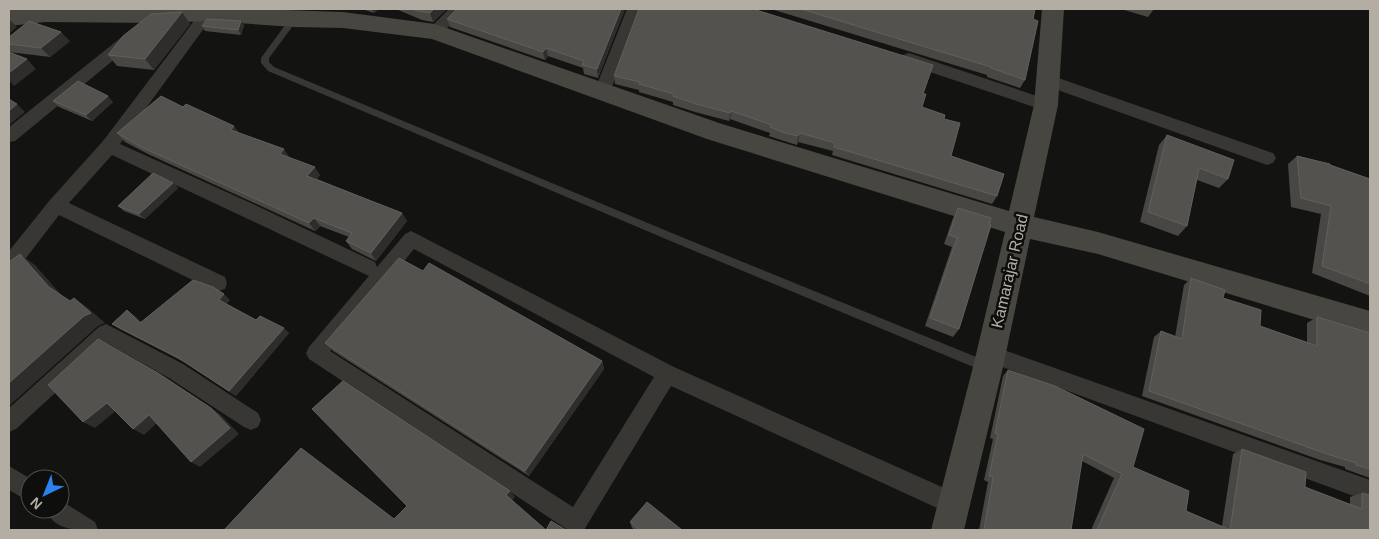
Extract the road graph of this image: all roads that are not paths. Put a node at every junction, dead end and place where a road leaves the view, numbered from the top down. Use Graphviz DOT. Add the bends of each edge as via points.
graph roads {
  1 [pos="458,9"];
  2 [pos="634,9"];
  3 [pos="1053,9"];
  4 [pos="210,11"];
  5 [pos="50,12"];
  6 [pos="159,15"];
  7 [pos="307,16"];
  8 [pos="16,25"];
  9 [pos="435,32"];
  10 [pos="891,53"];
  11 [pos="602,92"];
  12 [pos="1046,92"];
  13 [pos="9,136"];
  14 [pos="109,146"];
  15 [pos="1267,158"];
  16 [pos="56,205"];
  17 [pos="1019,225"];
  18 [pos="9,264"];
  19 [pos="368,268"];
  20 [pos="218,282"];
  21 [pos="1370,324"];
  22 [pos="989,361"];
  23 [pos="667,374"];
  24 [pos="251,420"];
  25 [pos="9,422"];
  26 [pos="9,477"];
  27 [pos="20,484"];
  28 [pos="1370,491"];
  29 [pos="70,518"];
  30 [pos="952,523"];
  31 [pos="87,530"];
  1 -- 9 [label="street"];
  2 -- 11 [label="street"];
  3 -- 12 [label="street, Kamarajar Road"];
  4 -- 6 [label="street"];
  4 -- 7 [label="street"];
  4 -- 14 [label="street"];
  5 -- 6 [label="street"];
  5 -- 8 [label="street"];
  6 -- 13 [label="street"];
  7 -- 9 [label="street"];
  7 -- 22 [label="lane" via="265,58 271,69 666,235"];
  9 -- 11 [label="street"];
  10 -- 12 [label="street"];
  11 -- 17 [label="street" via="716,132"];
  12 -- 15 [label="street"];
  12 -- 17 [label="street, Kamarajar Road"];
  14 -- 16 [label="street"];
  14 -- 19 [label="street"];
  16 -- 18 [label="street"];
  16 -- 20 [label="street"];
  17 -- 21 [label="street" via="1098,243"];
  17 -- 22 [label="street, Kamarajar Road"];
  22 -- 28 [label="street"];
  22 -- 30 [label="street, Kamarajar Road"];
  23 -- 23 [label="street" via="576,522 316,353 411,239"];
  23 -- 30 [label="street"];
  24 -- 25 [label="street" via="176,370 106,333"];
  26 -- 27 [label="street"];
  29 -- 31 [label="street"];
}
